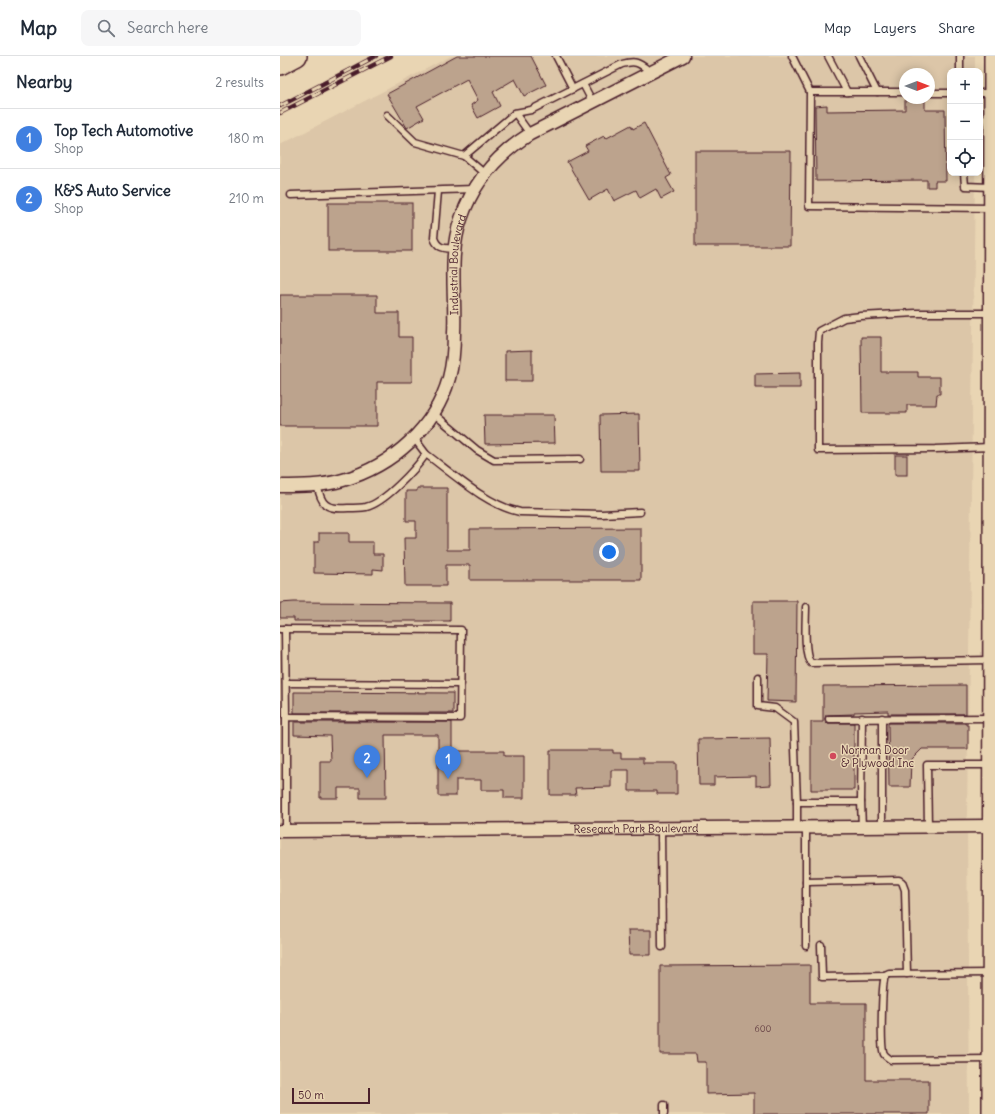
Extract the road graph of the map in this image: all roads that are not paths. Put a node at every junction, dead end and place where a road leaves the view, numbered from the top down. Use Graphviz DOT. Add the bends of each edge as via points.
graph roads {
  1 [pos="297,56"];
  2 [pos="556,56"];
  3 [pos="792,56"];
  4 [pos="828,56"];
  5 [pos="859,56"];
  6 [pos="960,56"];
  7 [pos="993,56"];
  8 [pos="680,57"];
  9 [pos="280,65"];
  10 [pos="960,68"];
  11 [pos="651,72"];
  12 [pos="583,84"];
  13 [pos="990,86"];
  14 [pos="573,89"];
  15 [pos="810,92"];
  16 [pos="848,92"];
  17 [pos="877,92"];
  18 [pos="899,92"];
  19 [pos="935,93"];
  20 [pos="947,93"];
  21 [pos="592,101"];
  22 [pos="515,113"];
  23 [pos="387,115"];
  24 [pos="986,119"];
  25 [pos="530,134"];
  26 [pos="464,156"];
  27 [pos="485,174"];
  28 [pos="964,176"];
  29 [pos="992,188"];
  30 [pos="474,190"];
  31 [pos="438,191"];
  32 [pos="291,195"];
  33 [pos="992,208"];
  34 [pos="994,235"];
  35 [pos="455,249"];
  36 [pos="992,313"];
  37 [pos="433,413"];
  38 [pos="414,438"];
  39 [pos="992,447"];
  40 [pos="426,454"];
  41 [pos="580,459"];
  42 [pos="317,484"];
  43 [pos="280,486"];
  44 [pos="640,512"];
  45 [pos="806,607"];
  46 [pos="283,629"];
  47 [pos="993,667"];
  48 [pos="758,677"];
  49 [pos="286,682"];
  50 [pos="461,684"];
  51 [pos="286,717"];
  52 [pos="862,718"];
  53 [pos="882,718"];
  54 [pos="992,718"];
  55 [pos="829,719"];
  56 [pos="283,763"];
  57 [pos="992,765"];
  58 [pos="797,802"];
  59 [pos="861,802"];
  60 [pos="992,826"];
  61 [pos="882,827"];
  62 [pos="928,827"];
  63 [pos="661,828"];
  64 [pos="801,828"];
  65 [pos="862,828"];
  66 [pos="283,831"];
  67 [pos="806,882"];
  68 [pos="821,945"];
  69 [pos="806,946"];
  70 [pos="662,947"];
  71 [pos="992,973"];
  72 [pos="907,974"];
  73 [pos="884,976"];
  74 [pos="992,1059"];
  75 [pos="993,1079"];
  76 [pos="664,1105"];
  77 [pos="664,1114"];
  78 [pos="991,1114"];
  1 -- 9 [label="main road"];
  2 -- 14 [label="lane"];
  3 -- 15 [label="lane"];
  4 -- 16 [label="lane"];
  5 -- 17 [label="lane"];
  6 -- 10 [label="lane"];
  7 -- 13 [label="main road"];
  8 -- 11 [label="street, Industrial Boulevard"];
  11 -- 12 [label="lane" via="633,62 622,64"];
  11 -- 21 [label="street, Industrial Boulevard"];
  12 -- 14 [label="lane"];
  12 -- 21 [label="lane"];
  13 -- 24 [label="main road"];
  14 -- 22 [label="lane" via="531,110"];
  15 -- 16 [label="lane"];
  15 -- 33 [label="lane" via="809,206"];
  16 -- 17 [label="lane"];
  17 -- 18 [label="lane"];
  19 -- 20 [label="lane"];
  21 -- 25 [label="street, Industrial Boulevard"];
  22 -- 25 [label="lane"];
  22 -- 26 [label="lane"];
  23 -- 26 [label="lane" via="415,142"];
  24 -- 29 [label="main road"];
  25 -- 27 [label="street, Industrial Boulevard" via="509,148"];
  26 -- 27 [label="lane"];
  27 -- 30 [label="street, Industrial Boulevard"];
  28 -- 29 [label="lane" via="967,188"];
  29 -- 33 [label="main road"];
  30 -- 31 [label="lane"];
  30 -- 35 [label="street, Industrial Boulevard" via="460,220"];
  31 -- 32 [label="lane"];
  31 -- 35 [label="lane" via="434,238 436,245"];
  33 -- 34 [label="main road"];
  34 -- 36 [label="main road"];
  35 -- 37 [label="street, Industrial Boulevard" via="452,365 446,388"];
  36 -- 39 [label="main road"];
  36 -- 39 [label="lane" via="916,313 844,318 819,331 817,373 818,450"];
  37 -- 38 [label="street, Industrial Boulevard"];
  37 -- 41 [label="lane" via="477,450 494,460"];
  38 -- 40 [label="lane"];
  38 -- 42 [label="street, Industrial Boulevard" via="394,456 369,471 342,481"];
  39 -- 47 [label="main road"];
  40 -- 42 [label="lane" via="416,468 392,491 368,507 335,509 325,506"];
  40 -- 44 [label="lane" via="481,495 506,509 520,512 602,514"];
  42 -- 43 [label="street, Industrial Boulevard"];
  45 -- 47 [label="lane" via="806,651 811,663"];
  46 -- 49 [label="lane"];
  46 -- 50 [label="lane" via="461,630"];
  47 -- 54 [label="main road"];
  48 -- 58 [label="lane" via="758,706 775,708 794,722"];
  49 -- 50 [label="lane"];
  49 -- 51 [label="lane"];
  50 -- 51 [label="lane" via="460,718"];
  51 -- 56 [label="lane"];
  52 -- 53 [label="lane"];
  52 -- 55 [label="lane"];
  52 -- 59 [label="lane"];
  53 -- 54 [label="lane"];
  53 -- 61 [label="lane"];
  54 -- 57 [label="main road"];
  56 -- 66 [label="lane"];
  57 -- 60 [label="main road"];
  57 -- 62 [label="lane" via="927,765"];
  58 -- 59 [label="lane"];
  58 -- 64 [label="lane"];
  59 -- 65 [label="lane"];
  60 -- 62 [label="street, Research Park Boulevard"];
  60 -- 71 [label="main road"];
  61 -- 62 [label="street, Research Park Boulevard"];
  61 -- 65 [label="street, Research Park Boulevard"];
  63 -- 64 [label="street, Research Park Boulevard"];
  63 -- 66 [label="street, Research Park Boulevard"];
  63 -- 70 [label="lane"];
  64 -- 65 [label="street, Research Park Boulevard"];
  64 -- 67 [label="lane"];
  67 -- 69 [label="lane"];
  67 -- 72 [label="lane" via="902,882 905,890"];
  68 -- 73 [label="lane" via="822,978"];
  71 -- 72 [label="lane"];
  71 -- 74 [label="main road"];
  72 -- 73 [label="lane"];
  73 -- 74 [label="lane" via="883,1048 887,1058"];
  74 -- 75 [label="main road"];
  75 -- 78 [label="main road"];
  76 -- 77 [label="lane"];
}
